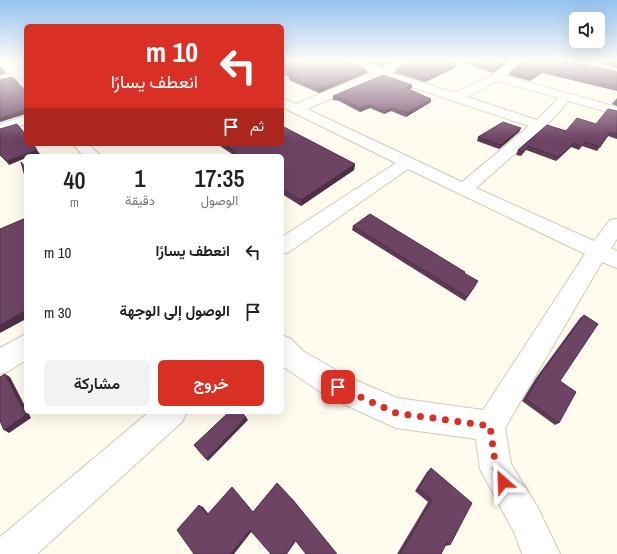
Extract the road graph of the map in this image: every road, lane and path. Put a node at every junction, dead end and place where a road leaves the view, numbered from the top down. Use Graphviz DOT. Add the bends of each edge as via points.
graph roads {
  1 [pos="343,87"];
  2 [pos="421,87"];
  3 [pos="477,87"];
  4 [pos="531,87"];
  5 [pos="567,97"];
  6 [pos="456,98"];
  7 [pos="289,105"];
  8 [pos="617,111"];
  9 [pos="24,121"];
  10 [pos="538,125"];
  11 [pos="0,128"];
  12 [pos="82,146"];
  13 [pos="90,154"];
  14 [pos="407,163"];
  15 [pos="464,189"];
  16 [pos="617,225"];
  17 [pos="284,246"];
  18 [pos="608,256"];
  19 [pos="24,347"];
  20 [pos="284,349"];
  21 [pos="0,362"];
  22 [pos="170,414"];
  23 [pos="490,426"];
  24 [pos="9,554"];
  25 [pos="541,554"];
  1 -- 7 [label="street"];
  2 -- 6 [label="street"];
  3 -- 6 [label="street"];
  4 -- 5 [label="street"];
  5 -- 8 [label="street"];
  5 -- 10 [label="street"];
  6 -- 10 [label="street"];
  7 -- 14 [label="street"];
  9 -- 11 [label="street"];
  10 -- 15 [label="street"];
  12 -- 13 [label="street"];
  14 -- 15 [label="street"];
  14 -- 17 [label="street"];
  15 -- 18 [label="street"];
  16 -- 18 [label="street"];
  18 -- 23 [label="street"];
  19 -- 21 [label="street"];
  20 -- 23 [label="street" via="294,360 338,387 396,413"];
  22 -- 24 [label="street"];
  23 -- 25 [label="street" via="496,469 526,520"];
}
